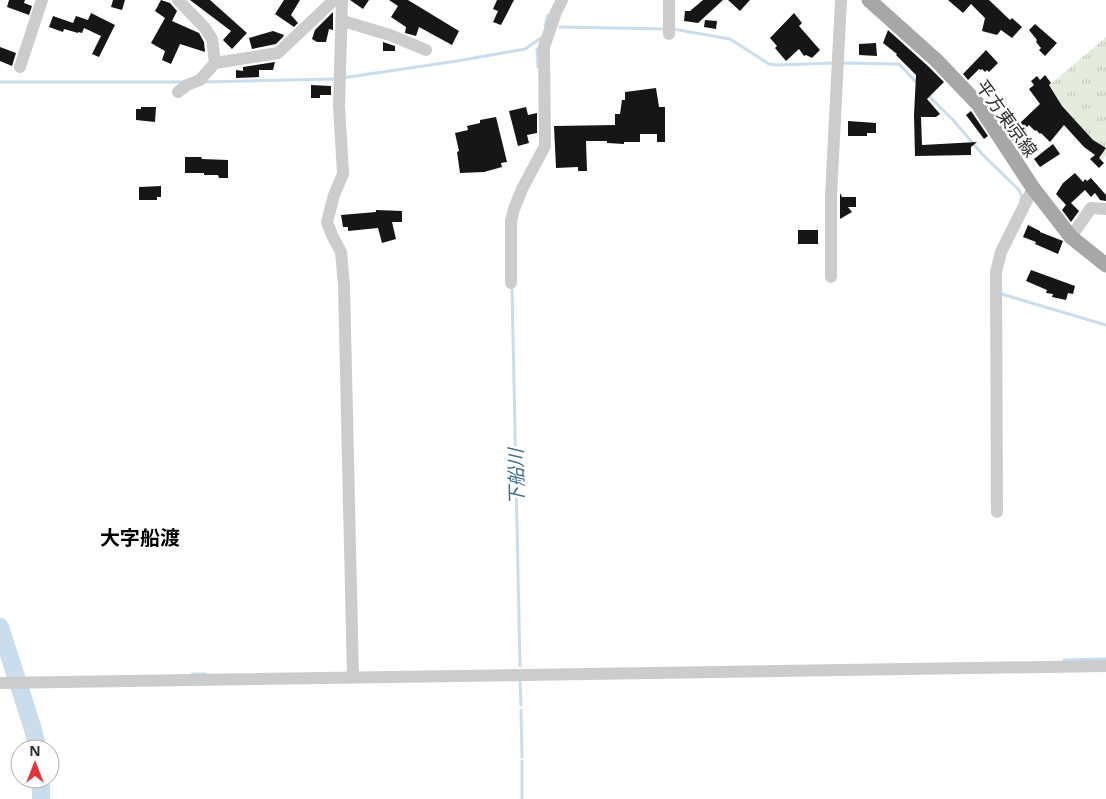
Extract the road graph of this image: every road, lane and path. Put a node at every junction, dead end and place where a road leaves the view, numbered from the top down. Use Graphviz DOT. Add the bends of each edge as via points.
graph roads {
  1 [pos="42,0"];
  2 [pos="178,0"];
  3 [pos="334,0"];
  4 [pos="342,0"];
  5 [pos="562,0"];
  6 [pos="669,0"];
  7 [pos="841,0"];
  8 [pos="869,0"];
  9 [pos="343,22"];
  10 [pos="669,34"];
  11 [pos="426,50"];
  12 [pos="215,63"];
  13 [pos="20,66"];
  14 [pos="178,92"];
  15 [pos="1033,188"];
  16 [pos="1106,210"];
  17 [pos="1071,237"];
  18 [pos="1106,265"];
  19 [pos="831,277"];
  20 [pos="511,283"];
  21 [pos="998,512"];
  22 [pos="1106,666"];
  23 [pos="353,677"];
  24 [pos="0,683"];
  1 -- 13 [label="street"];
  2 -- 12 [label="street" via="212,39"];
  3 -- 12 [label="street" via="278,53"];
  4 -- 9 [label="street"];
  5 -- 20 [label="street" via="544,47 545,146 522,189 511,221"];
  6 -- 10 [label="street"];
  7 -- 19 [label="street" via="831,196"];
  8 -- 15 [label="main road, 平方東京線" via="936,60 978,104"];
  9 -- 11 [label="street" via="390,35"];
  9 -- 23 [label="street" via="339,104 344,174 327,222 341,252 344,286"];
  12 -- 14 [label="street" via="200,80"];
  15 -- 17 [label="main road, 平方東京線"];
  15 -- 21 [label="street" via="1001,252 996,272"];
  16 -- 17 [label="street" via="1091,208"];
  17 -- 18 [label="main road, 平方東京線"];
  22 -- 23 [label="street"];
  23 -- 24 [label="street"];
}
